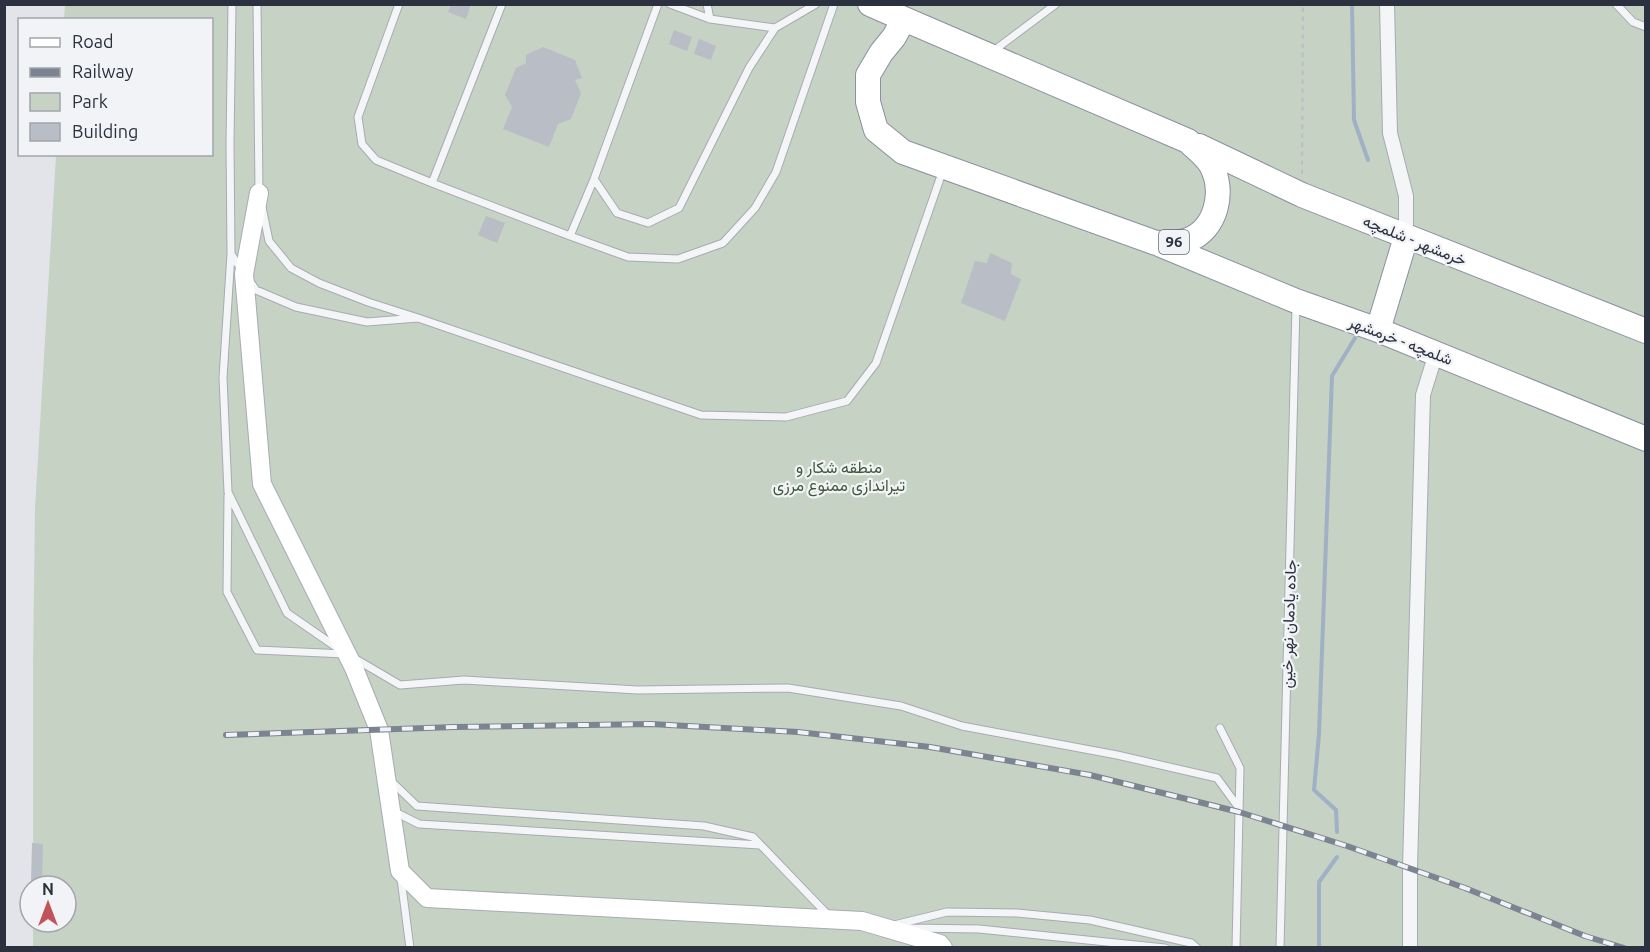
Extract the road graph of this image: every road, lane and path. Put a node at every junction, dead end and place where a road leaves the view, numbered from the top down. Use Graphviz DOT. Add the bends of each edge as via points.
graph roads {
  1 [pos="232,4"];
  2 [pos="257,4"];
  3 [pos="399,4"];
  4 [pos="502,4"];
  5 [pos="658,4"];
  6 [pos="670,4"];
  7 [pos="707,4"];
  8 [pos="816,4"];
  9 [pos="834,4"];
  10 [pos="870,4"];
  11 [pos="1056,4"];
  12 [pos="1303,4"];
  13 [pos="1387,4"];
  14 [pos="1616,4"];
  15 [pos="895,13"];
  16 [pos="710,19"];
  17 [pos="1646,27"];
  18 [pos="775,28"];
  19 [pos="988,55"];
  20 [pos="1188,141"];
  21 [pos="944,168"];
  22 [pos="594,179"];
  23 [pos="432,183"];
  24 [pos="260,193"];
  25 [pos="1302,195"];
  26 [pos="570,237"];
  27 [pos="1406,237"];
  28 [pos="1156,243"];
  29 [pos="231,254"];
  30 [pos="244,274"];
  31 [pos="1296,301"];
  32 [pos="418,318"];
  33 [pos="1378,330"];
  34 [pos="1646,331"];
  35 [pos="1436,353"];
  36 [pos="1646,439"];
  37 [pos="228,492"];
  38 [pos="348,654"];
  39 [pos="1220,728"];
  40 [pos="385,775"];
  41 [pos="1239,808"];
  42 [pos="390,809"];
  43 [pos="760,845"];
  44 [pos="400,871"];
  45 [pos="833,920"];
  46 [pos="884,928"];
  47 [pos="410,948"];
  48 [pos="943,948"];
  49 [pos="1166,948"];
  50 [pos="1197,948"];
  51 [pos="1236,948"];
  52 [pos="1280,948"];
  53 [pos="1410,948"];
  1 -- 29 [label="lane"];
  2 -- 24 [label="lane"];
  3 -- 23 [label="lane" via="358,117 362,144 376,160"];
  4 -- 23 [label="lane"];
  5 -- 22 [label="lane"];
  6 -- 16 [label="lane"];
  7 -- 16 [label="lane"];
  8 -- 18 [label="lane"];
  9 -- 26 [label="lane" via="776,172 755,208 723,243 678,259 648,258 628,257"];
  10 -- 15 [label="highway"];
  11 -- 19 [label="lane"];
  12 -- 25 [label="path"];
  13 -- 27 [label="street" via="1390,133 1406,196"];
  14 -- 17 [label="lane" via="1633,22"];
  15 -- 19 [label="highway, 96"];
  15 -- 21 [label="highway, 96" via="868,75 868,102 876,130 903,152"];
  16 -- 18 [label="lane"];
  18 -- 22 [label="lane" via="749,68 679,208 648,223 617,213"];
  19 -- 20 [label="highway, 96"];
  20 -- 25 [label="highway, خرمشهر - شلمچه / 96"];
  20 -- 28 [label="highway, 96" via="1210,164 1218,205 1208,228 1188,241"];
  21 -- 28 [label="highway, 96"];
  21 -- 32 [label="lane" via="876,363 847,401 786,417 700,415"];
  22 -- 26 [label="lane"];
  23 -- 26 [label="lane"];
  24 -- 30 [label="main road"];
  24 -- 32 [label="lane" via="269,241 291,268 319,283"];
  25 -- 27 [label="highway, خرمشهر - شلمچه / 96"];
  27 -- 33 [label="highway"];
  27 -- 34 [label="highway, خرمشهر - شلمچه / 96"];
  28 -- 31 [label="highway, شلمچه - خرمشهر / 96"];
  29 -- 30 [label="lane"];
  29 -- 37 [label="lane" via="223,378"];
  30 -- 32 [label="lane" via="256,290 296,307 368,322"];
  30 -- 38 [label="main road" via="262,484"];
  31 -- 33 [label="highway, شلمچه - خرمشهر / 96"];
  31 -- 52 [label="lane, جاده یادمان نهر خین"];
  33 -- 35 [label="highway, شلمچه - خرمشهر / 96"];
  35 -- 36 [label="highway, شلمچه - خرمشهر / 96"];
  35 -- 53 [label="street" via="1423,394"];
  37 -- 38 [label="lane" via="287,613"];
  37 -- 38 [label="lane" via="227,592 256,650"];
  38 -- 40 [label="main road" via="378,730"];
  38 -- 41 [label="lane" via="400,685 464,681 638,690 788,688 901,706 962,726 1217,778"];
  39 -- 41 [label="lane" via="1240,768"];
  40 -- 42 [label="main road"];
  40 -- 43 [label="lane" via="417,806 704,826 753,837"];
  41 -- 51 [label="lane"];
  42 -- 43 [label="lane" via="419,824"];
  42 -- 44 [label="main road"];
  43 -- 45 [label="lane"];
  44 -- 45 [label="main road" via="427,898"];
  44 -- 47 [label="lane"];
  45 -- 46 [label="main road" via="862,921"];
  46 -- 48 [label="main road"];
  46 -- 49 [label="lane" via="979,929"];
  46 -- 50 [label="lane" via="947,912 1017,913 1089,920 1191,943"];
}
